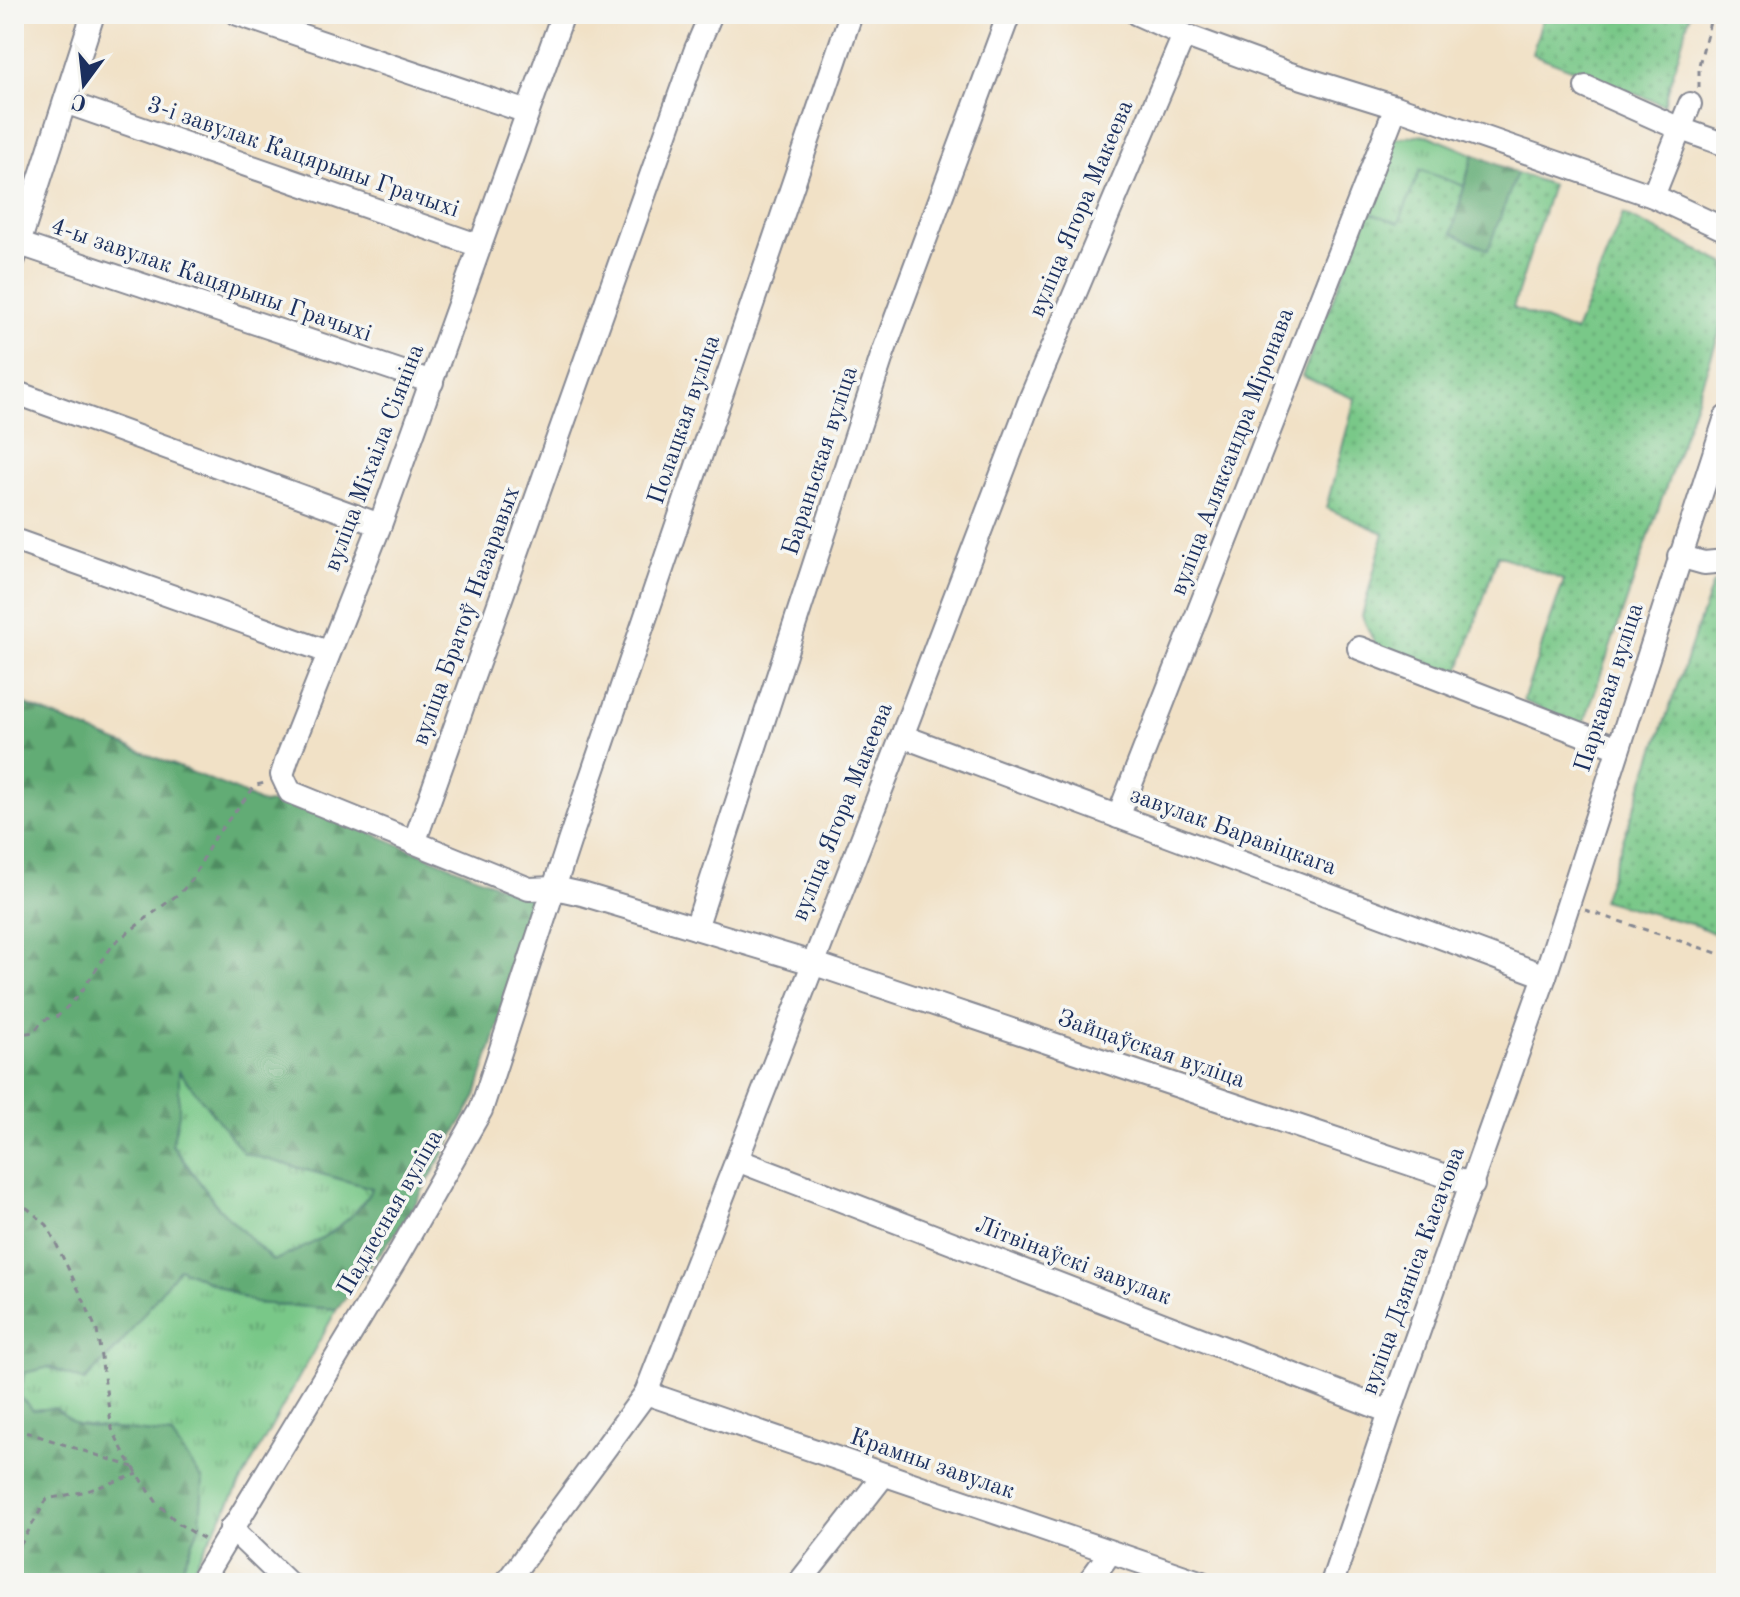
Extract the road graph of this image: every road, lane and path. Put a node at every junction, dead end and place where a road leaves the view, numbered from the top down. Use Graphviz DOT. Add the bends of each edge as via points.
graph roads {
  1 [pos="93,14"];
  2 [pos="238,14"];
  3 [pos="563,14"];
  4 [pos="711,14"];
  5 [pos="851,14"];
  6 [pos="1009,14"];
  7 [pos="1137,14"];
  8 [pos="1712,14"];
  9 [pos="1184,35"];
  10 [pos="1586,87"];
  11 [pos="65,102"];
  12 [pos="1690,104"];
  13 [pos="1396,107"];
  14 [pos="527,112"];
  15 [pos="1678,128"];
  16 [pos="1726,145"];
  17 [pos="1653,196"];
  18 [pos="1726,230"];
  19 [pos="480,246"];
  20 [pos="17,251"];
  21 [pos="432,382"];
  22 [pos="14,392"];
  23 [pos="1726,417"];
  24 [pos="380,525"];
  25 [pos="14,540"];
  26 [pos="1679,556"];
  27 [pos="1726,561"];
  28 [pos="1359,648"];
  29 [pos="328,652"];
  30 [pos="902,736"];
  31 [pos="1618,748"];
  32 [pos="282,775"];
  33 [pos="1118,817"];
  34 [pos="569,842"];
  35 [pos="414,843"];
  36 [pos="555,888"];
  37 [pos="1568,905"];
  38 [pos="696,928"];
  39 [pos="1726,956"];
  40 [pos="812,963"];
  41 [pos="1545,976"];
  42 [pos="14,1035"];
  43 [pos="737,1160"];
  44 [pos="1473,1185"];
  45 [pos="14,1205"];
  46 [pos="646,1393"];
  47 [pos="1390,1412"];
  48 [pos="14,1432"];
  49 [pos="133,1467"];
  50 [pos="138,1474"];
  51 [pos="883,1476"];
  52 [pos="231,1528"];
  53 [pos="219,1550"];
  54 [pos="1110,1553"];
  55 [pos="14,1556"];
  56 [pos="200,1583"];
  57 [pos="288,1583"];
  58 [pos="506,1583"];
  59 [pos="799,1583"];
  60 [pos="1088,1583"];
  61 [pos="1202,1583"];
  62 [pos="1332,1583"];
  1 -- 11 [label="street"];
  2 -- 14 [label="street"];
  3 -- 14 [label="street, вуліца Міхаіла Сіяніна"];
  4 -- 35 [label="street, вуліца Братоў Назаравых"];
  5 -- 34 [label="street, Полацкая вуліца"];
  6 -- 38 [label="street, Бараньская вуліца" via="883,353"];
  7 -- 9 [label="street"];
  8 -- 12 [label="path" via="1699,65 1698,95"];
  9 -- 13 [label="street"];
  9 -- 30 [label="street, вуліца Ягора Макеева" via="1032,395"];
  10 -- 15 [label="street"];
  11 -- 19 [label="street, 3-і завулак Кацярыны Грачыхі"];
  11 -- 20 [label="street"];
  12 -- 15 [label="street"];
  13 -- 17 [label="street"];
  13 -- 33 [label="street, вуліца Аляксандра Міронава"];
  14 -- 19 [label="street, вуліца Міхаіла Сіяніна"];
  15 -- 16 [label="street"];
  15 -- 17 [label="street"];
  17 -- 18 [label="street"];
  19 -- 21 [label="street, вуліца Міхаіла Сіяніна"];
  20 -- 21 [label="street, 4-ы завулак Кацярыны Грачыхі"];
  21 -- 24 [label="street, вуліца Міхаіла Сіяніна"];
  22 -- 24 [label="street"];
  23 -- 26 [label="street, Паркавая вуліца"];
  24 -- 29 [label="street, вуліца Міхаіла Сіяніна"];
  25 -- 29 [label="street"];
  26 -- 27 [label="street" via="1704,563"];
  26 -- 31 [label="street, Паркавая вуліца"];
  28 -- 31 [label="street"];
  29 -- 32 [label="street, вуліца Міхаіла Сіяніна"];
  30 -- 33 [label="street, завулак Баравіцкага"];
  30 -- 40 [label="street, вуліца Ягора Макеева"];
  31 -- 37 [label="street, Паркавая вуліца"];
  32 -- 35 [label="street" via="290,792"];
  32 -- 42 [label="path" via="256,785 214,838 192,880 114,943 58,1016 43,1020 34,1032"];
  33 -- 41 [label="street, завулак Баравіцкага"];
  34 -- 36 [label="street, Падлесная вуліца"];
  35 -- 36 [label="street" via="529,889"];
  36 -- 38 [label="street"];
  36 -- 52 [label="street, Падлесная вуліца" via="481,1110"];
  37 -- 39 [label="path"];
  37 -- 41 [label="street, Паркавая вуліца"];
  38 -- 40 [label="street"];
  40 -- 43 [label="street, вуліца Ягора Макеева"];
  40 -- 44 [label="street, Зайцаўская вуліца"];
  41 -- 44 [label="street, вуліца Дзяніса Касачова"];
  43 -- 46 [label="street, вуліца Ягора Макеева"];
  43 -- 47 [label="street, Літвінаўскі завулак"];
  44 -- 47 [label="street, вуліца Дзяніса Касачова"];
  45 -- 49 [label="path" via="27,1208 47,1225 84,1301 97,1331 112,1429"];
  46 -- 51 [label="street, Крамны завулак"];
  46 -- 58 [label="street, вуліца Ягора Макеева"];
  47 -- 62 [label="street, вуліца Дзяніса Касачова"];
  48 -- 49 [label="path"];
  49 -- 50 [label="path"];
  50 -- 53 [label="path" via="179,1524"];
  50 -- 55 [label="path" via="47,1499"];
  51 -- 54 [label="street, Крамны завулак"];
  51 -- 59 [label="street"];
  52 -- 53 [label="street, Падлесная вуліца"];
  52 -- 57 [label="street"];
  53 -- 56 [label="street, Падлесная вуліца"];
  54 -- 60 [label="street"];
  54 -- 61 [label="street, Крамны завулак"];
}
